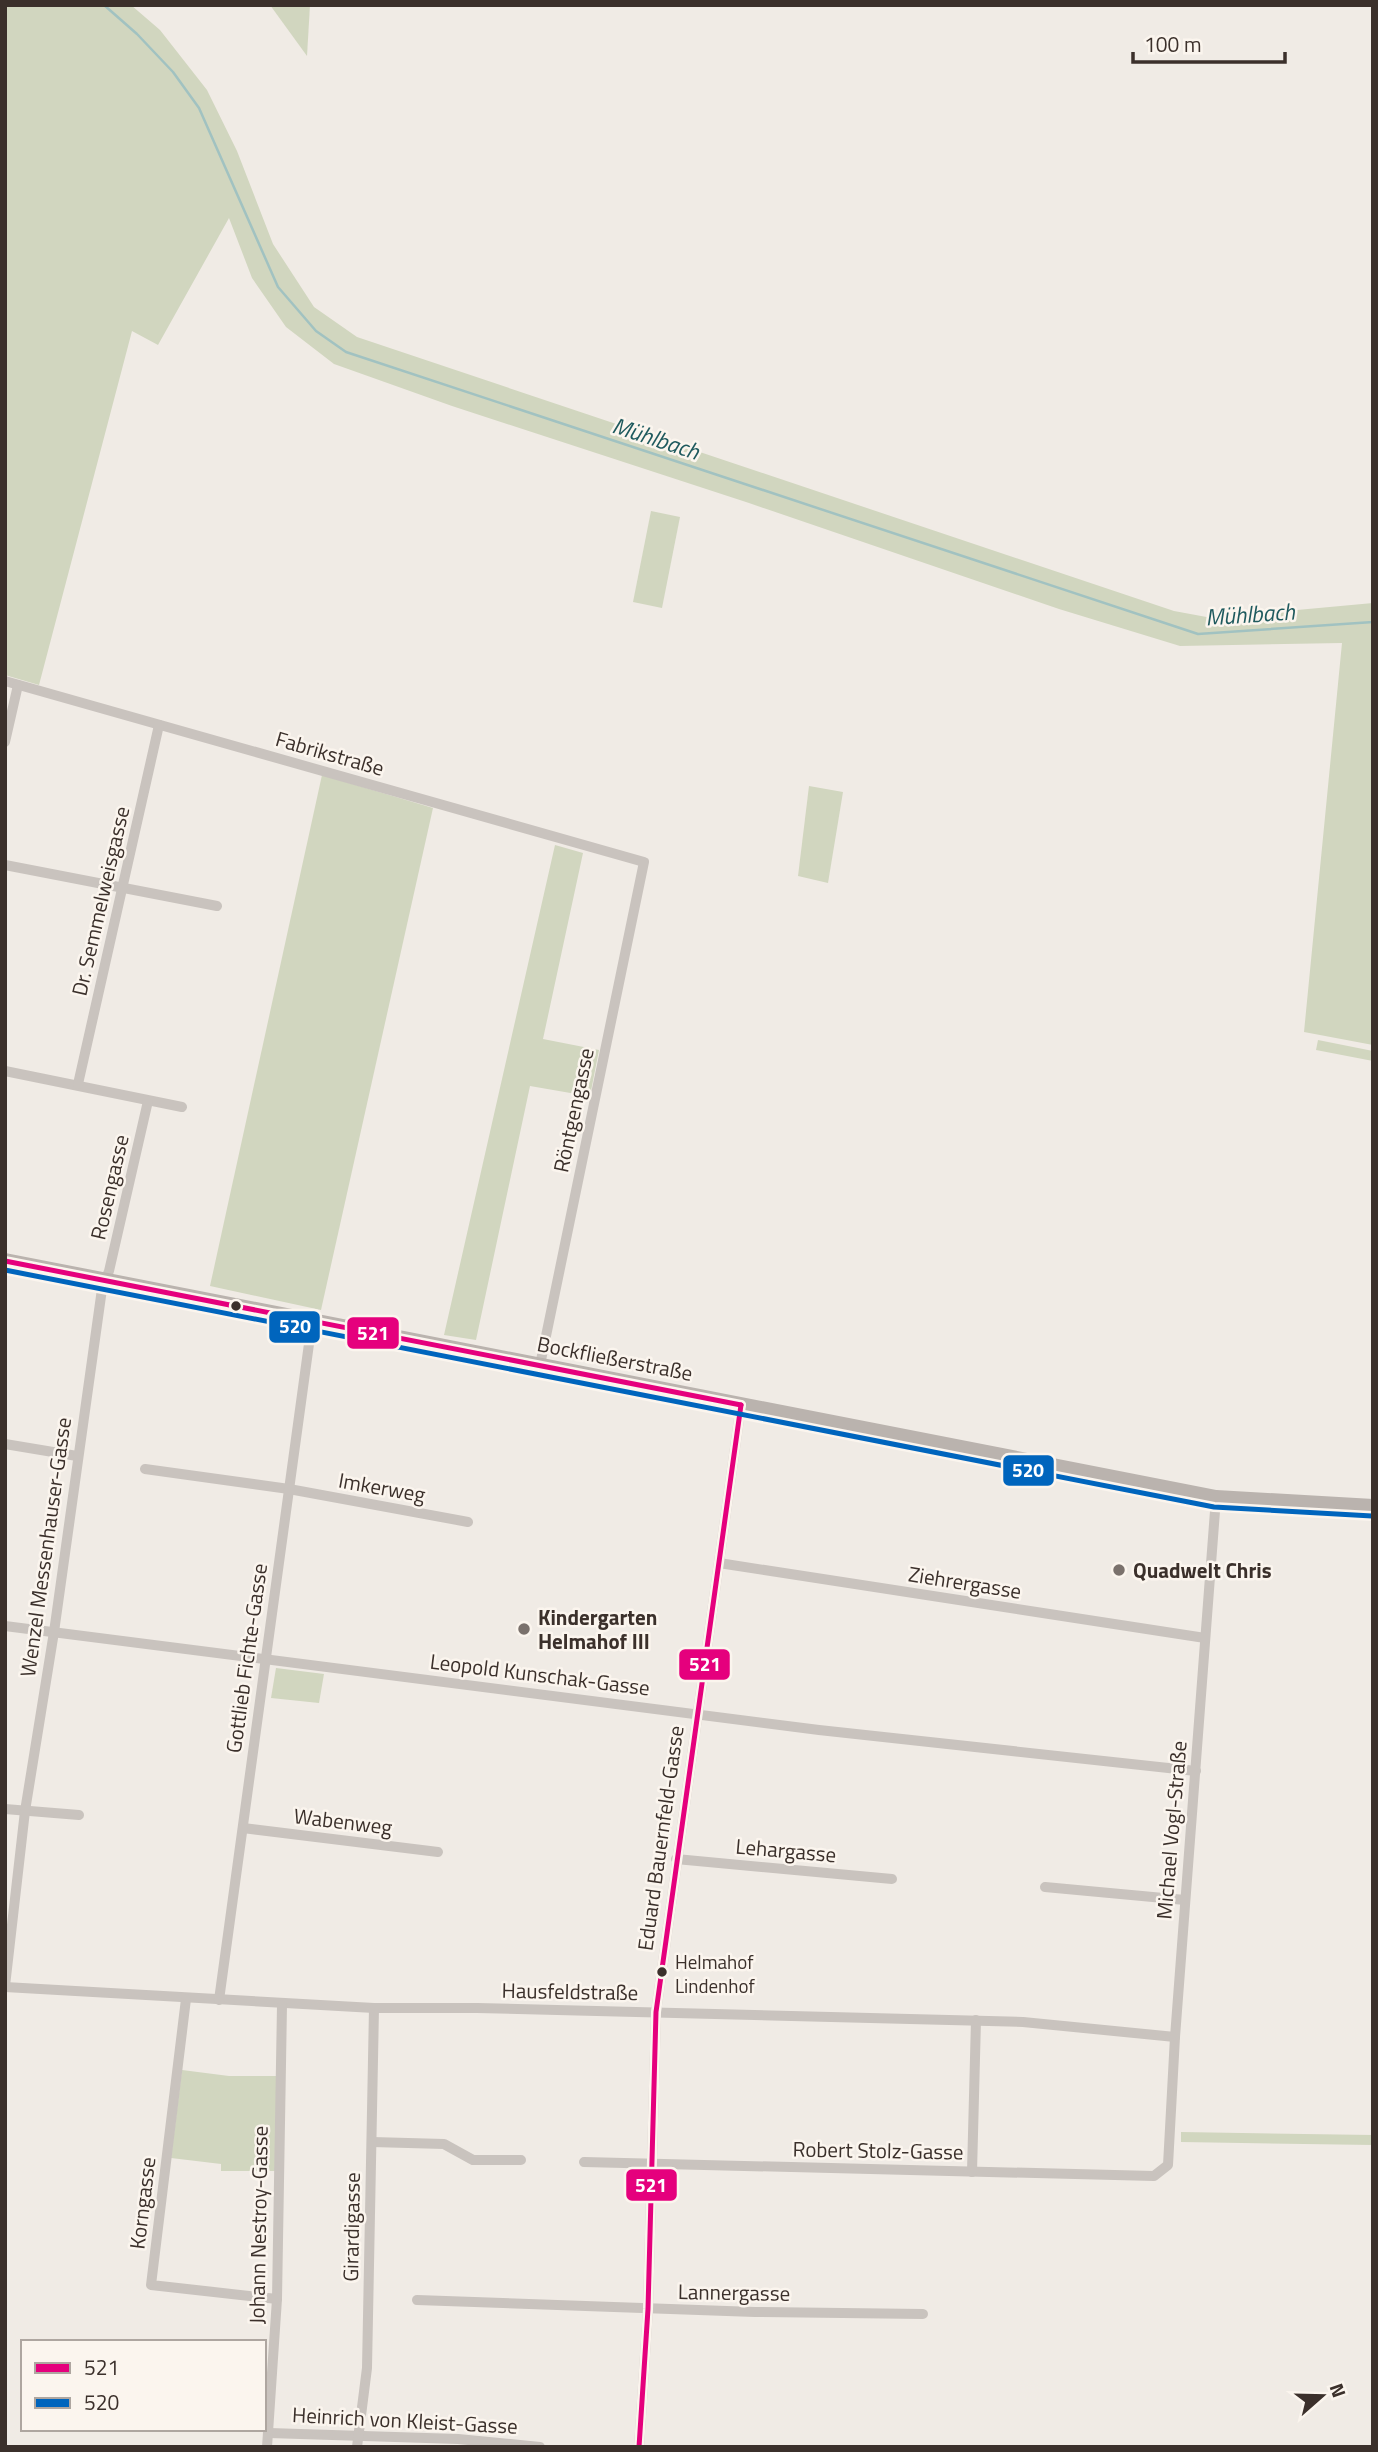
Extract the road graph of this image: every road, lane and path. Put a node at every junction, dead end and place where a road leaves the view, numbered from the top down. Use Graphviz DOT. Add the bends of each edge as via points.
graph roads {
  1 [pos="5,681"];
  2 [pos="18,685"];
  3 [pos="159,725"];
  4 [pos="5,742"];
  5 [pos="644,862"];
  6 [pos="5,865"];
  7 [pos="124,889"];
  8 [pos="217,906"];
  9 [pos="5,1071"];
  10 [pos="78,1084"];
  11 [pos="148,1101"];
  12 [pos="182,1107"];
  13 [pos="5,1261"];
  14 [pos="105,1281"];
  15 [pos="312,1322"];
  16 [pos="540,1365"];
  17 [pos="741,1405"];
  18 [pos="5,1444"];
  19 [pos="77,1456"];
  20 [pos="145,1469"];
  21 [pos="289,1489"];
  22 [pos="1216,1498"];
  23 [pos="1373,1507"];
  24 [pos="468,1522"];
  25 [pos="719,1563"];
  26 [pos="5,1626"];
  27 [pos="54,1632"];
  28 [pos="1205,1638"];
  29 [pos="266,1659"];
  30 [pos="696,1713"];
  31 [pos="1196,1771"];
  32 [pos="5,1809"];
  33 [pos="25,1811"];
  34 [pos="79,1815"];
  35 [pos="243,1828"];
  36 [pos="438,1852"];
  37 [pos="676,1859"];
  38 [pos="892,1879"];
  39 [pos="1045,1887"];
  40 [pos="1185,1900"];
  41 [pos="5,1987"];
  42 [pos="186,1999"];
  43 [pos="219,2000"];
  44 [pos="282,2004"];
  45 [pos="374,2008"];
  46 [pos="656,2012"];
  47 [pos="976,2020"];
  48 [pos="1175,2037"];
  49 [pos="372,2142"];
  50 [pos="521,2160"];
  51 [pos="584,2162"];
  52 [pos="652,2164"];
  53 [pos="1168,2165"];
  54 [pos="972,2172"];
  55 [pos="277,2299"];
  56 [pos="417,2300"];
  57 [pos="648,2309"];
  58 [pos="923,2314"];
  59 [pos="269,2433"];
  60 [pos="358,2442"];
  61 [pos="457,2443"];
  62 [pos="267,2447"];
  63 [pos="540,2447"];
  64 [pos="639,2447"];
  1 -- 2 [label="street, Fabrikstraße"];
  2 -- 3 [label="street, Fabrikstraße"];
  2 -- 4 [label="street"];
  3 -- 5 [label="street, Fabrikstraße"];
  3 -- 7 [label="street, Dr. Semmelweisgasse"];
  5 -- 16 [label="street, Röntgengasse"];
  6 -- 7 [label="street"];
  7 -- 8 [label="street"];
  7 -- 10 [label="street, Dr. Semmelweisgasse"];
  9 -- 10 [label="street"];
  10 -- 11 [label="street"];
  11 -- 12 [label="street"];
  11 -- 14 [label="street, Rosengasse"];
  13 -- 14 [label="main road, Bockfließerstraße"];
  14 -- 15 [label="main road, Bockfließerstraße"];
  14 -- 19 [label="street, Wenzel Messenhauser-Gasse"];
  15 -- 16 [label="main road, Bockfließerstraße"];
  15 -- 21 [label="street, Gottlieb Fichte-Gasse"];
  16 -- 17 [label="main road, Bockfließerstraße"];
  17 -- 22 [label="main road, Bockfließerstraße"];
  17 -- 25 [label="street, Eduard Bauernfeld-Gasse"];
  18 -- 19 [label="street"];
  19 -- 27 [label="street, Wenzel Messenhauser-Gasse"];
  20 -- 21 [label="street, Imkerweg"];
  21 -- 24 [label="street, Imkerweg"];
  21 -- 29 [label="street, Gottlieb Fichte-Gasse"];
  22 -- 23 [label="main road, Bockfließerstraße"];
  22 -- 28 [label="street, Michael Vogl-Straße"];
  25 -- 28 [label="street, Ziehrergasse"];
  25 -- 30 [label="street, Eduard Bauernfeld-Gasse"];
  26 -- 27 [label="street, Leopold Kunschak-Gasse"];
  27 -- 29 [label="street, Leopold Kunschak-Gasse"];
  27 -- 33 [label="street, Wenzel Messenhauser-Gasse"];
  28 -- 31 [label="street, Michael Vogl-Straße"];
  29 -- 30 [label="street, Leopold Kunschak-Gasse"];
  29 -- 35 [label="street, Gottlieb Fichte-Gasse"];
  30 -- 31 [label="street, Leopold Kunschak-Gasse"];
  30 -- 37 [label="street, Eduard Bauernfeld-Gasse"];
  31 -- 40 [label="street, Michael Vogl-Straße"];
  32 -- 33 [label="street"];
  33 -- 34 [label="street"];
  33 -- 41 [label="street, Wenzel Messenhauser-Gasse"];
  35 -- 36 [label="street, Wabenweg"];
  35 -- 43 [label="street, Gottlieb Fichte-Gasse"];
  37 -- 38 [label="street, Lehargasse"];
  37 -- 46 [label="street, Eduard Bauernfeld-Gasse"];
  39 -- 40 [label="street"];
  40 -- 48 [label="street, Michael Vogl-Straße"];
  41 -- 42 [label="street, Hausfeldstraße"];
  42 -- 43 [label="street, Hausfeldstraße"];
  42 -- 55 [label="street, Korngasse" via="151,2286"];
  43 -- 44 [label="street, Hausfeldstraße"];
  44 -- 45 [label="street, Hausfeldstraße"];
  44 -- 55 [label="street, Johann Nestroy-Gasse"];
  45 -- 46 [label="street, Hausfeldstraße"];
  45 -- 49 [label="street, Girardigasse"];
  46 -- 47 [label="street, Hausfeldstraße"];
  46 -- 52 [label="street, Eduard Bauernfeld-Gasse"];
  47 -- 48 [label="street, Hausfeldstraße"];
  47 -- 54 [label="street"];
  48 -- 53 [label="street, Michael Vogl-Straße"];
  49 -- 50 [label="street" via="444,2144 473,2160"];
  49 -- 60 [label="street, Girardigasse" via="367,2368"];
  51 -- 52 [label="street, Robert Stolz-Gasse"];
  52 -- 54 [label="street, Robert Stolz-Gasse"];
  52 -- 57 [label="street, Eduard Bauernfeld-Gasse"];
  53 -- 54 [label="street, Robert Stolz-Gasse" via="1154,2176"];
  55 -- 59 [label="street, Johann Nestroy-Gasse"];
  56 -- 57 [label="street, Lannergasse"];
  57 -- 58 [label="street, Lannergasse"];
  57 -- 64 [label="street, Eduard Bauernfeld-Gasse"];
  59 -- 60 [label="street, Heinrich von Kleist-Gasse"];
  59 -- 62 [label="street, Johann Nestroy-Gasse"];
  60 -- 61 [label="street, Heinrich von Kleist-Gasse"];
  61 -- 63 [label="street, Heinrich von Kleist-Gasse"];
}
